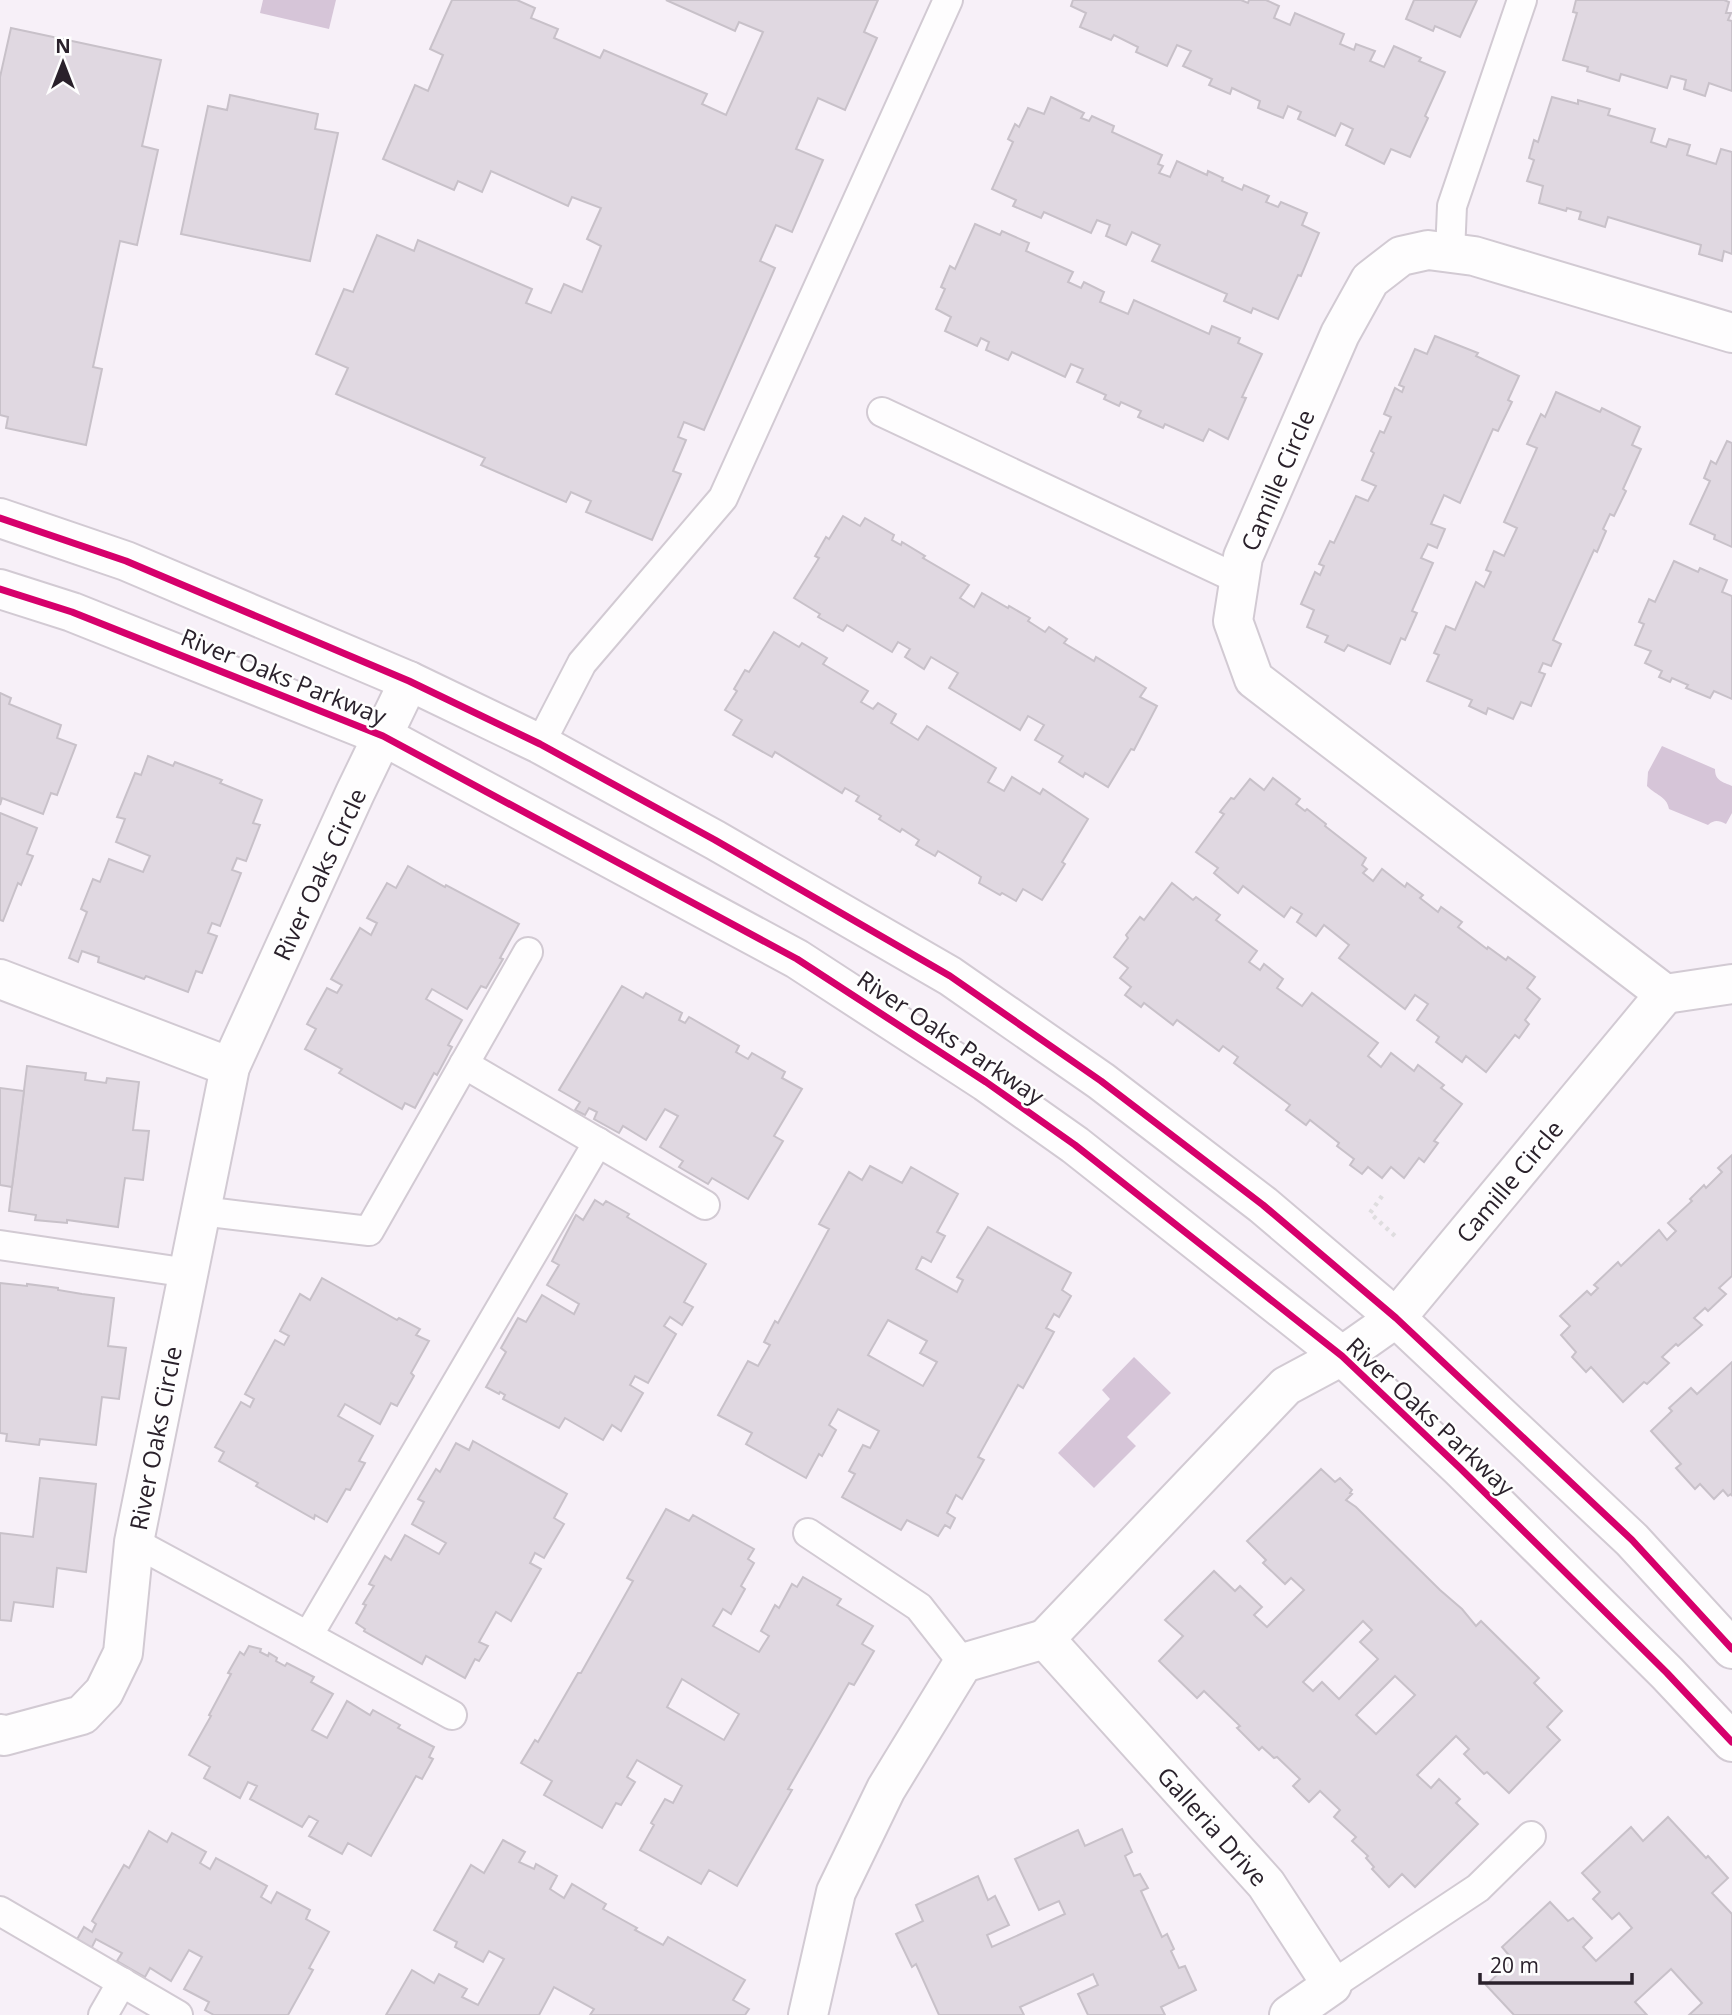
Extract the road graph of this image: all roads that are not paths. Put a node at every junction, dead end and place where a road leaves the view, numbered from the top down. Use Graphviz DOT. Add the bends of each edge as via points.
graph roads {
  1 [pos="948,0"];
  2 [pos="1522,0"];
  3 [pos="1450,253"];
  4 [pos="1732,333"];
  5 [pos="882,412"];
  6 [pos="0,518"];
  7 [pos="1240,580"];
  8 [pos="0,589"];
  9 [pos="409,681"];
  10 [pos="383,736"];
  11 [pos="540,744"];
  12 [pos="527,952"];
  13 [pos="0,979"];
  14 [pos="1732,984"];
  15 [pos="1665,994"];
  16 [pos="464,1064"];
  17 [pos="230,1068"];
  18 [pos="598,1142"];
  19 [pos="705,1205"];
  20 [pos="201,1211"];
  21 [pos="0,1245"];
  22 [pos="189,1273"];
  23 [pos="1396,1318"];
  24 [pos="1342,1356"];
  25 [pos="808,1533"];
  26 [pos="134,1542"];
  27 [pos="308,1636"];
  28 [pos="1045,1639"];
  29 [pos="1732,1649"];
  30 [pos="963,1663"];
  31 [pos="452,1715"];
  32 [pos="0,1734"];
  33 [pos="1732,1742"];
  34 [pos="1531,1836"];
  35 [pos="0,1911"];
  36 [pos="122,1982"];
  37 [pos="1332,1985"];
  38 [pos="103,2015"];
  39 [pos="178,2015"];
  40 [pos="808,2015"];
  41 [pos="1289,2015"];
  1 -- 11 [label="lane" via="723,498 582,663"];
  2 -- 3 [label="lane" via="1452,206"];
  3 -- 4 [label="street, Camille Circle" via="1474,256"];
  3 -- 7 [label="street, Camille Circle" via="1428,250 1401,256 1370,280 1340,334 1243,557"];
  5 -- 7 [label="lane"];
  6 -- 9 [label="street, River Oaks Parkway" via="126,561"];
  7 -- 15 [label="street, Camille Circle" via="1233,621 1254,679"];
  8 -- 10 [label="street, River Oaks Parkway" via="72,612"];
  9 -- 10 [label="street, River Oaks Circle"];
  9 -- 11 [label="street, River Oaks Parkway"];
  10 -- 17 [label="street, River Oaks Circle"];
  10 -- 24 [label="street, River Oaks Parkway" via="819,973 1075,1145"];
  11 -- 23 [label="street, River Oaks Parkway" via="950,976 1101,1081 1263,1205"];
  12 -- 16 [label="lane"];
  13 -- 17 [label="street"];
  14 -- 15 [label="street"];
  15 -- 23 [label="street, Camille Circle"];
  16 -- 18 [label="lane"];
  16 -- 20 [label="lane" via="369,1231"];
  17 -- 20 [label="street, River Oaks Circle"];
  18 -- 19 [label="lane"];
  18 -- 27 [label="lane"];
  20 -- 22 [label="street, River Oaks Circle"];
  21 -- 22 [label="lane"];
  22 -- 26 [label="street, River Oaks Circle"];
  23 -- 24 [label="street, Camille Circle"];
  23 -- 29 [label="street, River Oaks Parkway" via="1632,1540"];
  24 -- 28 [label="street" via="1286,1386"];
  24 -- 33 [label="street, River Oaks Parkway" via="1638,1643"];
  25 -- 30 [label="lane" via="919,1607"];
  26 -- 27 [label="lane"];
  26 -- 32 [label="street, River Oaks Circle" via="123,1653 104,1692 82,1715"];
  27 -- 31 [label="lane"];
  28 -- 30 [label="street"];
  28 -- 37 [label="street, Galleria Drive" via="1266,1884"];
  30 -- 40 [label="street" via="886,1789 836,1892"];
  34 -- 37 [label="lane" via="1478,1888"];
  35 -- 36 [label="lane"];
  36 -- 38 [label="lane"];
  36 -- 39 [label="lane"];
  37 -- 41 [label="street"];
}
